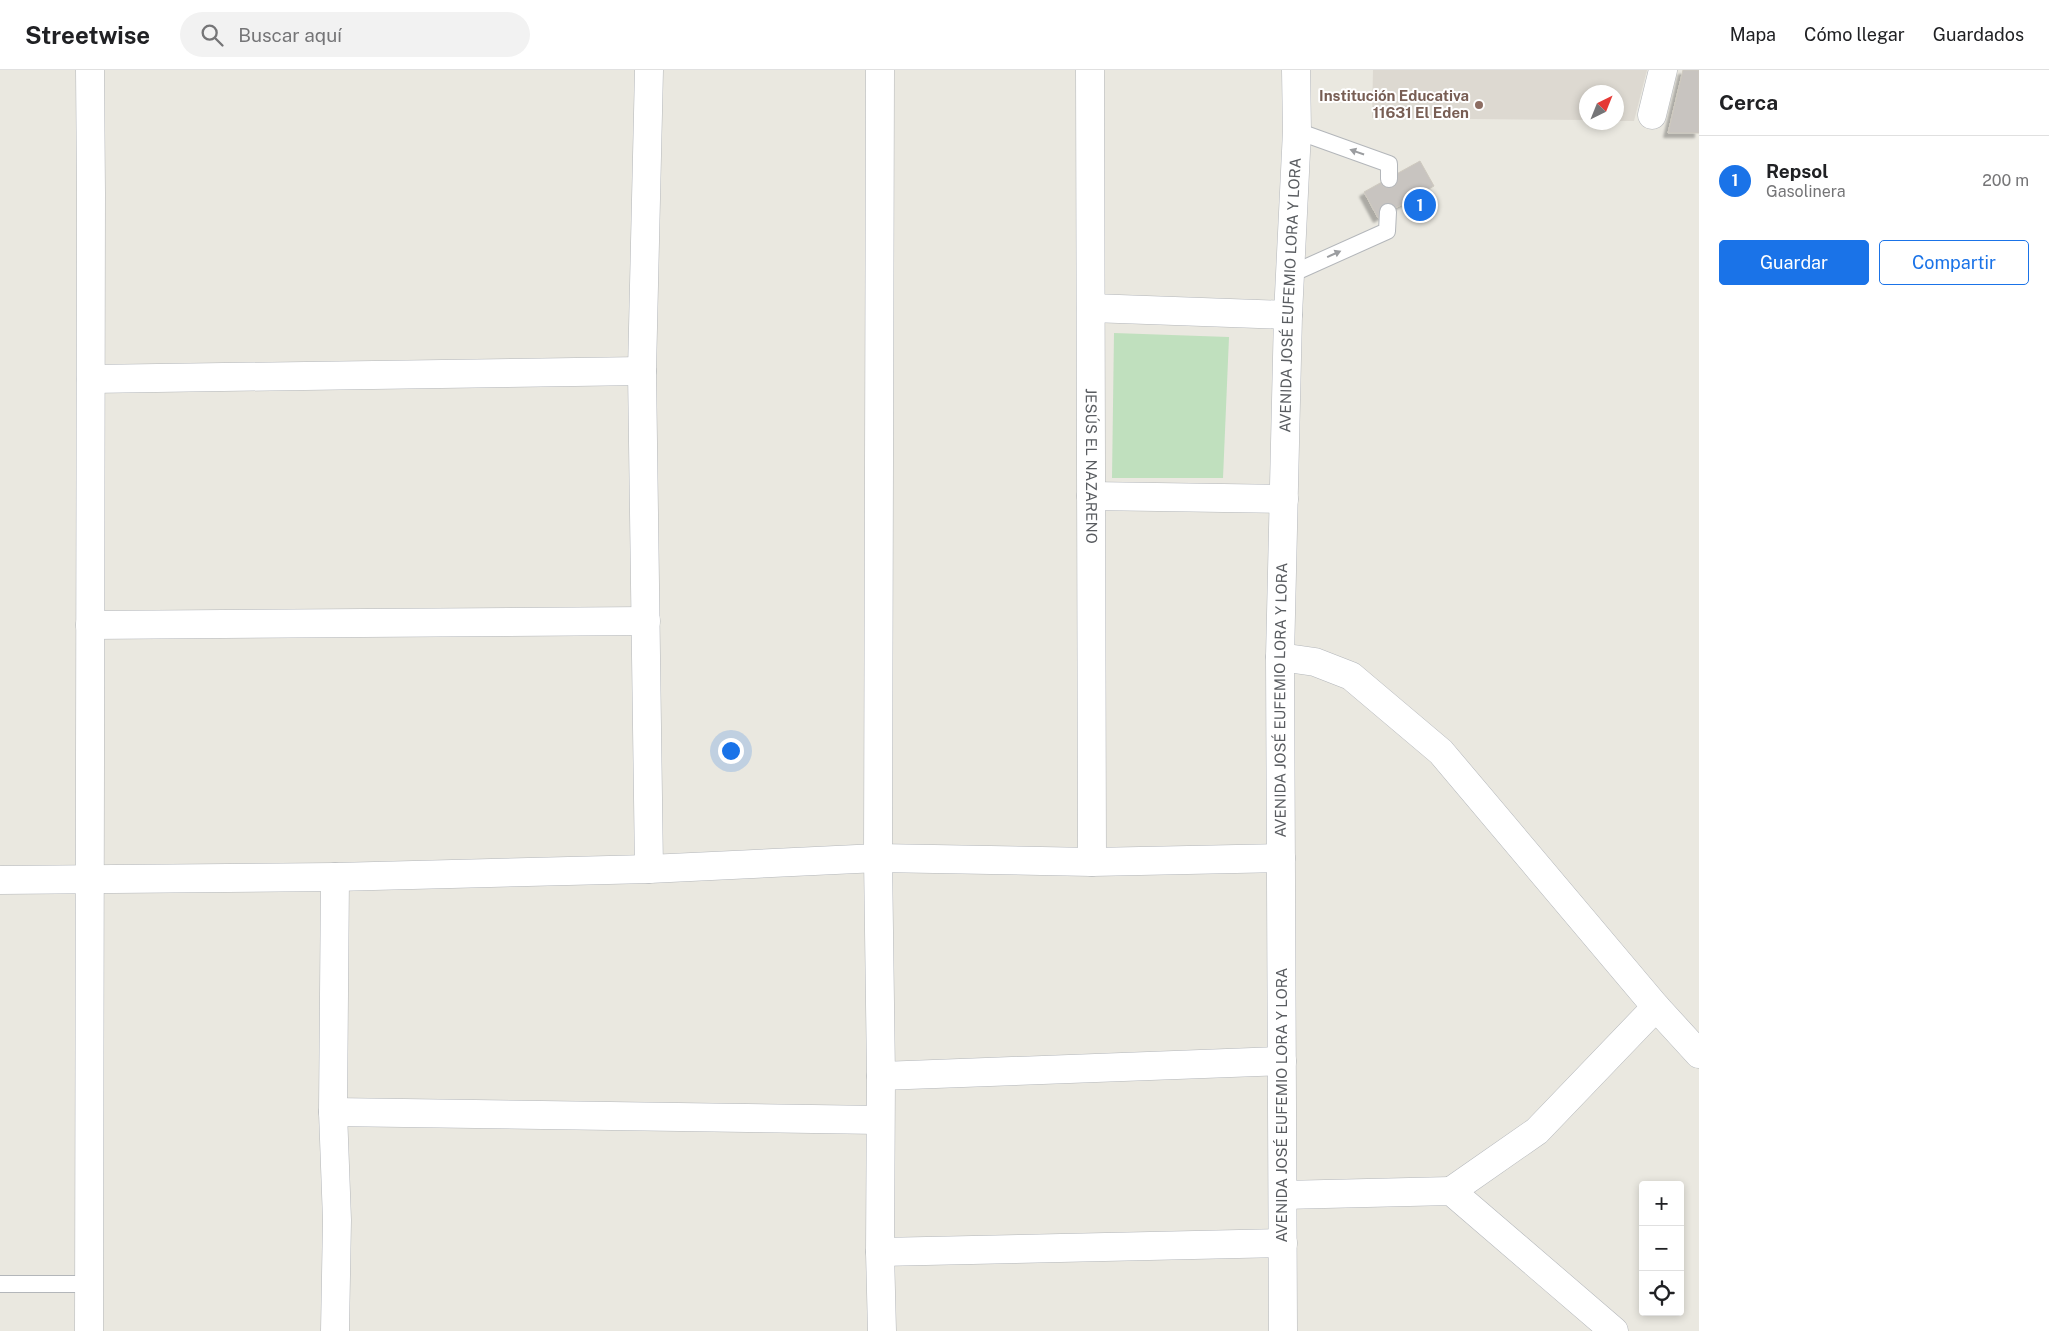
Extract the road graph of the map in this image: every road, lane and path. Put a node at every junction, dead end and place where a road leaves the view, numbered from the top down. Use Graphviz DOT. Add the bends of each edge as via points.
graph roads {
  1 [pos="90,70"];
  2 [pos="649,70"];
  3 [pos="880,70"];
  4 [pos="1090,70"];
  5 [pos="1296,70"];
  6 [pos="1663,70"];
  7 [pos="1652,115"];
  8 [pos="1297,131"];
  9 [pos="1389,178"];
  10 [pos="1388,212"];
  11 [pos="1290,275"];
  12 [pos="1091,308"];
  13 [pos="1288,315"];
  14 [pos="642,371"];
  15 [pos="91,379"];
  16 [pos="1092,496"];
  17 [pos="1284,499"];
  18 [pos="646,622"];
  19 [pos="90,625"];
  20 [pos="1280,657"];
  21 [pos="878,858"];
  22 [pos="1281,858"];
  23 [pos="1092,862"];
  24 [pos="649,869"];
  25 [pos="334,877"];
  26 [pos="0,880"];
  27 [pos="90,880"];
  28 [pos="1656,1007"];
  29 [pos="1699,1054"];
  30 [pos="1282,1061"];
  31 [pos="881,1076"];
  32 [pos="332,1112"];
  33 [pos="880,1120"];
  34 [pos="1451,1192"];
  35 [pos="1283,1195"];
  36 [pos="1283,1243"];
  37 [pos="880,1252"];
  38 [pos="0,1284"];
  39 [pos="89,1284"];
  40 [pos="89,1331"];
  41 [pos="335,1331"];
  42 [pos="882,1331"];
  43 [pos="1283,1331"];
  44 [pos="1614,1331"];
  1 -- 15 [label="street"];
  2 -- 14 [label="street"];
  3 -- 21 [label="street"];
  4 -- 12 [label="street, JESÚS EL NAZARENO"];
  5 -- 8 [label="street, AVENIDA JOSÉ EUFEMIO LORA Y LORA"];
  6 -- 7 [label="street"];
  9 -- 8 [label="lane, one-way" via="1389,164"];
  8 -- 11 [label="street, AVENIDA JOSÉ EUFEMIO LORA Y LORA"];
  11 -- 10 [label="lane, one-way" via="1387,231"];
  11 -- 13 [label="street, AVENIDA JOSÉ EUFEMIO LORA Y LORA"];
  12 -- 13 [label="street"];
  12 -- 16 [label="street, JESÚS EL NAZARENO"];
  13 -- 17 [label="street, AVENIDA JOSÉ EUFEMIO LORA Y LORA"];
  14 -- 15 [label="street"];
  14 -- 18 [label="street"];
  15 -- 19 [label="street"];
  16 -- 17 [label="street"];
  16 -- 23 [label="street, JESÚS EL NAZARENO"];
  17 -- 20 [label="street, AVENIDA JOSÉ EUFEMIO LORA Y LORA"];
  18 -- 19 [label="street"];
  18 -- 24 [label="street"];
  19 -- 27 [label="street"];
  20 -- 22 [label="street, AVENIDA JOSÉ EUFEMIO LORA Y LORA"];
  20 -- 28 [label="street" via="1316,662 1351,676 1441,752"];
  21 -- 23 [label="street"];
  21 -- 24 [label="street"];
  21 -- 31 [label="street"];
  22 -- 23 [label="street"];
  22 -- 30 [label="street, AVENIDA JOSÉ EUFEMIO LORA Y LORA"];
  24 -- 25 [label="street"];
  25 -- 27 [label="street"];
  25 -- 32 [label="street"];
  26 -- 27 [label="street"];
  27 -- 39 [label="street"];
  28 -- 29 [label="street"];
  28 -- 34 [label="street" via="1538,1131"];
  30 -- 31 [label="street"];
  30 -- 35 [label="street, AVENIDA JOSÉ EUFEMIO LORA Y LORA"];
  31 -- 33 [label="street"];
  32 -- 33 [label="street"];
  32 -- 41 [label="street" via="337,1220"];
  33 -- 37 [label="street"];
  34 -- 35 [label="street"];
  34 -- 44 [label="street"];
  35 -- 36 [label="street, AVENIDA JOSÉ EUFEMIO LORA Y LORA"];
  36 -- 37 [label="street"];
  36 -- 43 [label="street, AVENIDA JOSÉ EUFEMIO LORA Y LORA"];
  37 -- 42 [label="street"];
  38 -- 39 [label="lane"];
  39 -- 40 [label="street"];
}
